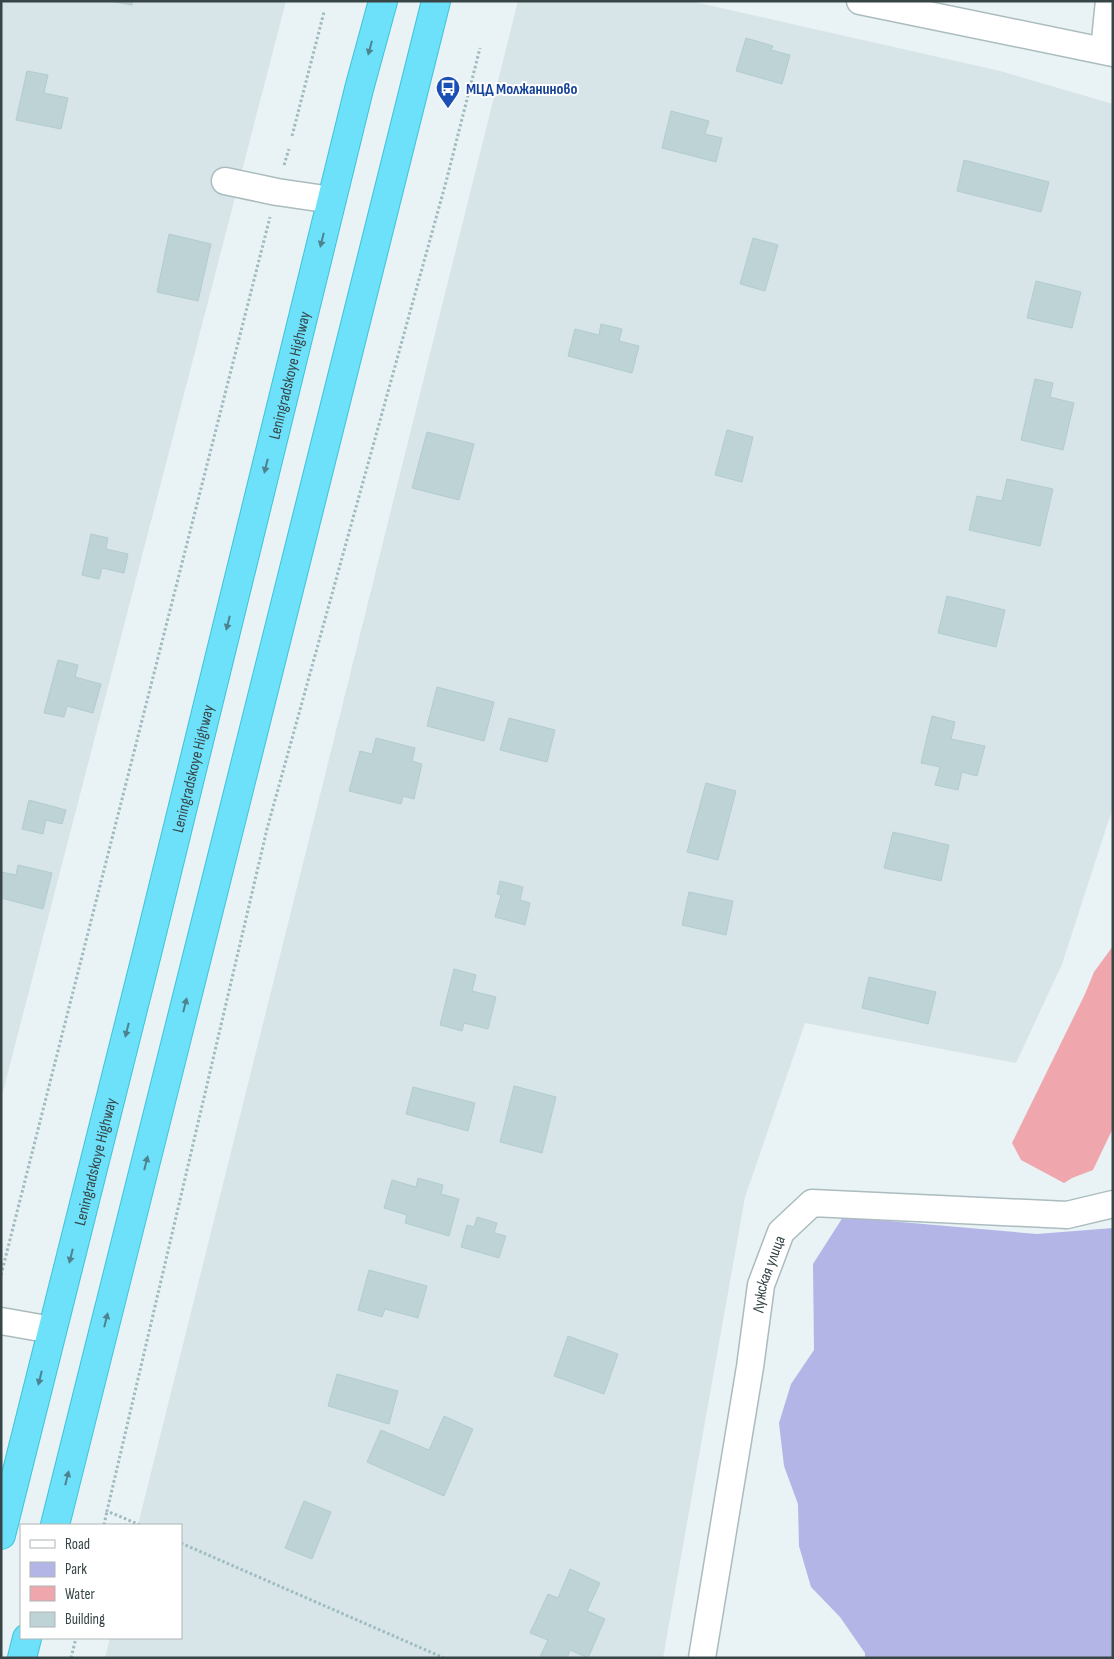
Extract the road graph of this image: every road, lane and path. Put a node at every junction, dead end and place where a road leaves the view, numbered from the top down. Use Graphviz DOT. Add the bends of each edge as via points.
graph roads {
  1 [pos="382,1"];
  2 [pos="436,1"];
  3 [pos="860,1"];
  4 [pos="1109,1"];
  5 [pos="324,12"];
  6 [pos="480,48"];
  7 [pos="1108,51"];
  8 [pos="292,136"];
  9 [pos="289,149"];
  10 [pos="225,181"];
  11 [pos="277,192"];
  12 [pos="332,200"];
  13 [pos="1113,1204"];
  14 [pos="1,1276"];
  15 [pos="1,1320"];
  16 [pos="52,1330"];
  17 [pos="107,1511"];
  18 [pos="55,1524"];
  19 [pos="104,1524"];
  20 [pos="138,1524"];
  21 [pos="1,1535"];
  22 [pos="182,1543"];
  23 [pos="27,1639"];
  24 [pos="76,1639"];
  25 [pos="22,1658"];
  26 [pos="71,1658"];
  27 [pos="444,1658"];
  28 [pos="702,1658"];
  1 -- 12 [label="highway, Leningradskoye Highway, one-way"];
  18 -- 2 [label="highway, one-way"];
  3 -- 7 [label="street"];
  4 -- 7 [label="street"];
  5 -- 8 [label="path"];
  6 -- 17 [label="path" via="267,829"];
  9 -- 11 [label="path"];
  10 -- 11 [label="street"];
  11 -- 12 [label="street"];
  11 -- 14 [label="path"];
  12 -- 16 [label="highway, Leningradskoye Highway, one-way"];
  13 -- 28 [label="street, Лужская улица" via="1067,1215 812,1204 781,1232 761,1285"];
  15 -- 16 [label="street"];
  16 -- 21 [label="highway, Leningradskoye Highway, one-way"];
  17 -- 19 [label="path"];
  17 -- 20 [label="path"];
  22 -- 27 [label="path"];
  23 -- 25 [label="highway"];
  24 -- 26 [label="path"];
}
